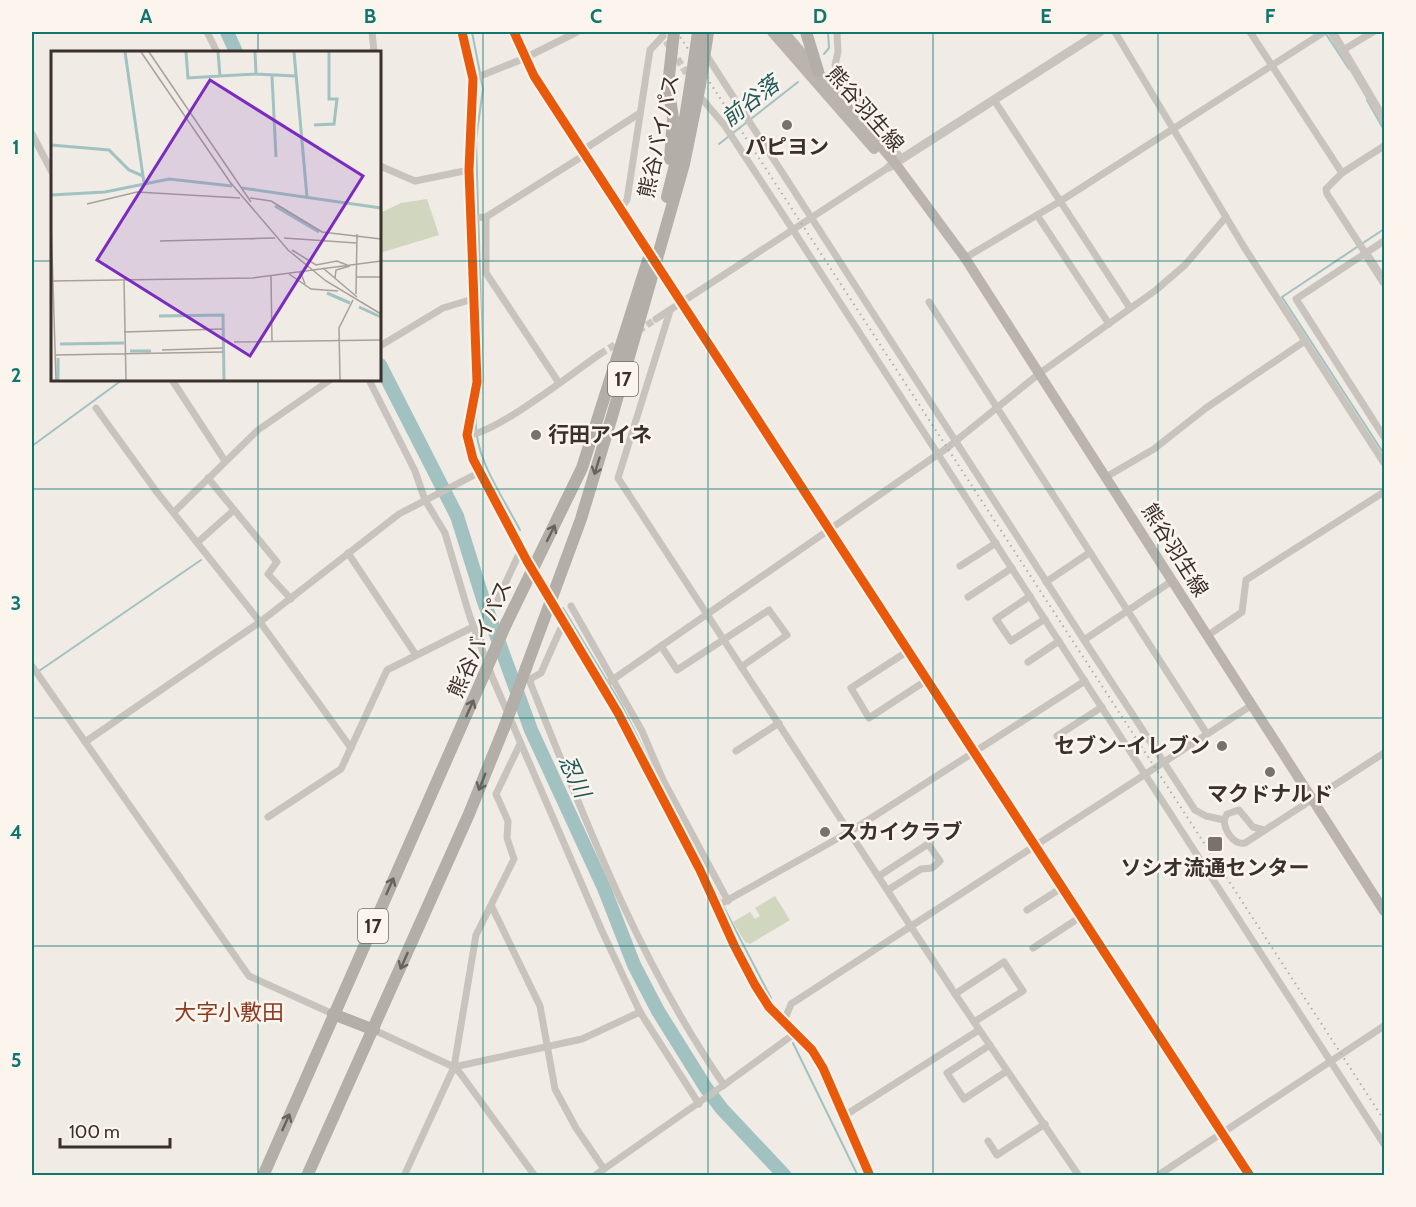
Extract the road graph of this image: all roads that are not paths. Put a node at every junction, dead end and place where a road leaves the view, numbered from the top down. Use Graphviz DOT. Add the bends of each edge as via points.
graph roads {
  1 [pos="207,32"];
  2 [pos="372,32"];
  3 [pos="462,32"];
  4 [pos="514,32"];
  5 [pos="577,32"];
  6 [pos="691,32"];
  7 [pos="698,32"];
  8 [pos="708,32"];
  9 [pos="772,32"];
  10 [pos="784,32"];
  11 [pos="806,32"];
  12 [pos="837,32"];
  13 [pos="1100,32"];
  14 [pos="1115,32"];
  15 [pos="1250,32"];
  16 [pos="1324,32"];
  17 [pos="1332,32"];
  18 [pos="1373,32"];
  19 [pos="667,37"];
  20 [pos="1343,50"];
  21 [pos="216,51"];
  22 [pos="374,51"];
  23 [pos="525,58"];
  24 [pos="1272,65"];
  25 [pos="818,71"];
  26 [pos="473,79"];
  27 [pos="703,100"];
  28 [pos="994,100"];
  29 [pos="640,112"];
  30 [pos="1384,120"];
  31 [pos="1173,128"];
  32 [pos="32,134"];
  33 [pos="1384,146"];
  34 [pos="584,152"];
  35 [pos="895,163"];
  36 [pos="381,166"];
  37 [pos="51,170"];
  38 [pos="469,170"];
  39 [pos="1342,173"];
  40 [pos="666,202"];
  41 [pos="1059,202"];
  42 [pos="621,208"];
  43 [pos="1037,215"];
  44 [pos="1226,216"];
  45 [pos="485,217"];
  46 [pos="473,218"];
  47 [pos="811,219"];
  48 [pos="634,229"];
  49 [pos="793,230"];
  50 [pos="1384,241"];
  51 [pos="1366,254"];
  52 [pos="965,258"];
  53 [pos="666,278"];
  54 [pos="1384,282"];
  55 [pos="473,298"];
  56 [pos="682,302"];
  57 [pos="929,302"];
  58 [pos="1130,308"];
  59 [pos="670,311"];
  60 [pos="656,319"];
  61 [pos="1109,324"];
  62 [pos="1305,341"];
  63 [pos="382,344"];
  64 [pos="600,354"];
  65 [pos="1040,373"];
  66 [pos="173,381"];
  67 [pos="329,381"];
  68 [pos="370,381"];
  69 [pos="559,383"];
  70 [pos="96,408"];
  71 [pos="996,408"];
  72 [pos="472,435"];
  73 [pos="1384,437"];
  74 [pos="955,441"];
  75 [pos="938,454"];
  76 [pos="225,462"];
  77 [pos="1384,463"];
  78 [pos="480,472"];
  79 [pos="1106,477"];
  80 [pos="208,478"];
  81 [pos="1384,492"];
  82 [pos="428,499"];
  83 [pos="234,510"];
  84 [pos="174,512"];
  85 [pos="830,528"];
  86 [pos="198,542"];
  87 [pos="996,543"];
  88 [pos="1089,552"];
  89 [pos="348,553"];
  90 [pos="525,557"];
  91 [pos="960,566"];
  92 [pos="1012,568"];
  93 [pos="1172,581"];
  94 [pos="1046,582"];
  95 [pos="1030,596"];
  96 [pos="968,597"];
  97 [pos="291,599"];
  98 [pos="498,599"];
  99 [pos="571,606"];
  100 [pos="1128,610"];
  101 [pos="706,614"];
  102 [pos="559,618"];
  103 [pos="1045,619"];
  104 [pos="260,622"];
  105 [pos="473,627"];
  106 [pos="566,628"];
  107 [pos="1207,636"];
  108 [pos="723,640"];
  109 [pos="1084,640"];
  110 [pos="1059,641"];
  111 [pos="661,646"];
  112 [pos="908,651"];
  113 [pos="416,655"];
  114 [pos="1028,662"];
  115 [pos="32,666"];
  116 [pos="741,667"];
  117 [pos="927,680"];
  118 [pos="1085,681"];
  119 [pos="607,684"];
  120 [pos="1251,705"];
  121 [pos="1102,707"];
  122 [pos="779,723"];
  123 [pos="1207,734"];
  124 [pos="1057,736"];
  125 [pos="85,742"];
  126 [pos="520,744"];
  127 [pos="351,748"];
  128 [pos="736,751"];
  129 [pos="973,751"];
  130 [pos="1384,753"];
  131 [pos="1163,761"];
  132 [pos="1145,773"];
  133 [pos="1311,800"];
  134 [pos="268,817"];
  135 [pos="1224,820"];
  136 [pos="1265,830"];
  137 [pos="851,831"];
  138 [pos="1037,845"];
  139 [pos="879,876"];
  140 [pos="1063,887"];
  141 [pos="888,890"];
  142 [pos="722,904"];
  143 [pos="492,907"];
  144 [pos="1027,910"];
  145 [pos="1384,910"];
  146 [pos="1082,916"];
  147 [pos="911,926"];
  148 [pos="1033,948"];
  149 [pos="955,994"];
  150 [pos="640,1012"];
  151 [pos="333,1014"];
  152 [pos="974,1022"];
  153 [pos="783,1024"];
  154 [pos="1384,1026"];
  155 [pos="374,1030"];
  156 [pos="979,1030"];
  157 [pos="794,1034"];
  158 [pos="990,1045"];
  159 [pos="548,1047"];
  160 [pos="1331,1062"];
  161 [pos="454,1067"];
  162 [pos="1007,1071"];
  163 [pos="724,1085"];
  164 [pos="699,1104"];
  165 [pos="844,1116"];
  166 [pos="1045,1124"];
  167 [pos="1222,1132"];
  168 [pos="988,1141"];
  169 [pos="1384,1144"];
  170 [pos="604,1169"];
  171 [pos="263,1176"];
  172 [pos="307,1176"];
  173 [pos="405,1176"];
  174 [pos="535,1176"];
  175 [pos="594,1176"];
  176 [pos="870,1176"];
  177 [pos="1079,1176"];
  178 [pos="1156,1176"];
  179 [pos="1250,1176"];
  1 -- 21 [label="street"];
  2 -- 22 [label="street"];
  3 -- 26 [label="street"];
  4 -- 23 [label="street"];
  5 -- 23 [label="street"];
  6 -- 47 [label="street"];
  7 -- 40 [label="highway, 熊谷バイパス / 17, bridge" via="682,137"];
  8 -- 155 [label="highway, 熊谷バイパス / 17, one-way, bridge" via="684,164 581,519 504,728"];
  9 -- 35 [label="main road, 熊谷羽生線"];
  10 -- 25 [label="main road, 熊谷羽生線"];
  11 -- 25 [label="highway"];
  12 -- 35 [label="street" via="835,65"];
  13 -- 28 [label="street"];
  14 -- 31 [label="street"];
  15 -- 24 [label="street"];
  16 -- 24 [label="street"];
  17 -- 20 [label="street"];
  18 -- 20 [label="street"];
  19 -- 29 [label="street" via="650,50"];
  19 -- 40 [label="highway" via="673,135"];
  20 -- 30 [label="street"];
  23 -- 26 [label="street"];
  23 -- 34 [label="street"];
  24 -- 31 [label="street"];
  24 -- 39 [label="street"];
  25 -- 35 [label="main road, 熊谷羽生線"];
  26 -- 38 [label="street"];
  27 -- 49 [label="street" via="725,126"];
  28 -- 35 [label="street"];
  28 -- 41 [label="street"];
  29 -- 34 [label="street"];
  29 -- 42 [label="street" via="627,200"];
  31 -- 41 [label="street"];
  31 -- 44 [label="street"];
  32 -- 37 [label="street"];
  33 -- 39 [label="street"];
  34 -- 42 [label="street"];
  34 -- 45 [label="street"];
  35 -- 47 [label="street"];
  35 -- 52 [label="main road, 熊谷羽生線"];
  36 -- 38 [label="street" via="415,181"];
  38 -- 46 [label="street"];
  39 -- 51 [label="street" via="1326,189 1326,194"];
  151 -- 40 [label="highway, 熊谷バイパス / 17, one-way, bridge" via="507,624 582,468"];
  41 -- 43 [label="street"];
  41 -- 58 [label="street"];
  42 -- 48 [label="street"];
  43 -- 52 [label="street"];
  43 -- 61 [label="street"];
  44 -- 58 [label="street" via="1185,265"];
  44 -- 62 [label="street"];
  45 -- 46 [label="street"];
  45 -- 69 [label="street" via="486,273"];
  46 -- 55 [label="street"];
  47 -- 49 [label="street"];
  47 -- 74 [label="street"];
  49 -- 56 [label="street"];
  49 -- 75 [label="street"];
  50 -- 51 [label="street"];
  51 -- 54 [label="street"];
  51 -- 73 [label="street" via="1296,299"];
  52 -- 65 [label="main road, 熊谷羽生線"];
  53 -- 56 [label="street"];
  55 -- 63 [label="street" via="443,308"];
  55 -- 72 [label="street" via="477,382"];
  56 -- 59 [label="street"];
  56 -- 85 [label="street"];
  57 -- 71 [label="street"];
  58 -- 61 [label="street"];
  59 -- 60 [label="street"];
  59 -- 101 [label="street" via="618,478"];
  61 -- 65 [label="street"];
  62 -- 77 [label="street"];
  62 -- 79 [label="street" via="1206,408 1154,449"];
  64 -- 69 [label="street"];
  65 -- 71 [label="street"];
  65 -- 79 [label="main road, 熊谷羽生線"];
  66 -- 76 [label="street"];
  67 -- 76 [label="street" via="258,430"];
  68 -- 82 [label="street"];
  69 -- 72 [label="street"];
  70 -- 84 [label="street"];
  71 -- 74 [label="street"];
  71 -- 88 [label="street"];
  72 -- 78 [label="street" via="469,447"];
  74 -- 75 [label="street"];
  74 -- 94 [label="street"];
  75 -- 85 [label="street"];
  75 -- 87 [label="street"];
  76 -- 80 [label="street"];
  78 -- 82 [label="street"];
  78 -- 90 [label="street"];
  79 -- 93 [label="main road, 熊谷羽生線"];
  80 -- 83 [label="street"];
  80 -- 84 [label="street"];
  81 -- 107 [label="street" via="1246,580 1242,612"];
  82 -- 89 [label="street" via="399,514"];
  82 -- 105 [label="street" via="451,549"];
  83 -- 86 [label="street"];
  83 -- 97 [label="street" via="277,562 268,574"];
  84 -- 86 [label="street"];
  85 -- 101 [label="street"];
  85 -- 112 [label="street"];
  86 -- 104 [label="street"];
  87 -- 91 [label="street"];
  87 -- 92 [label="street"];
  88 -- 94 [label="street"];
  88 -- 100 [label="street"];
  89 -- 97 [label="street"];
  89 -- 113 [label="street"];
  90 -- 98 [label="street" via="518,556"];
  92 -- 95 [label="street"];
  92 -- 96 [label="street"];
  93 -- 100 [label="street"];
  93 -- 107 [label="main road, 熊谷羽生線"];
  94 -- 109 [label="street"];
  95 -- 103 [label="street"];
  95 -- 103 [label="street" via="996,619 1011,641"];
  97 -- 104 [label="street"];
  99 -- 119 [label="street"];
  100 -- 109 [label="street"];
  100 -- 123 [label="street"];
  101 -- 108 [label="street"];
  101 -- 111 [label="street"];
  102 -- 106 [label="street"];
  103 -- 110 [label="street"];
  104 -- 125 [label="street"];
  104 -- 127 [label="street"];
  105 -- 113 [label="street"];
  105 -- 126 [label="street"];
  106 -- 119 [label="street"];
  106 -- 163 [label="street" via="560,630 541,673 530,682 583,813 659,979"];
  107 -- 120 [label="main road, 熊谷羽生線"];
  108 -- 111 [label="street" via="677,670"];
  108 -- 116 [label="street"];
  108 -- 116 [label="street" via="769,610 787,635"];
  109 -- 131 [label="street"];
  110 -- 114 [label="street"];
  110 -- 118 [label="street"];
  111 -- 119 [label="street"];
  112 -- 117 [label="street"];
  112 -- 117 [label="street" via="851,688 869,718"];
  113 -- 127 [label="street" via="387,670"];
  115 -- 125 [label="street"];
  116 -- 122 [label="street"];
  117 -- 129 [label="street"];
  118 -- 121 [label="street"];
  118 -- 129 [label="street"];
  119 -- 142 [label="street" via="618,713"];
  120 -- 123 [label="street"];
  120 -- 133 [label="main road, 熊谷羽生線"];
  121 -- 124 [label="street"];
  121 -- 132 [label="street"];
  122 -- 128 [label="street"];
  122 -- 137 [label="street"];
  123 -- 131 [label="street"];
  125 -- 151 [label="street" via="249,976"];
  126 -- 143 [label="street" via="496,794 508,821 507,838 514,859"];
  126 -- 150 [label="street"];
  127 -- 134 [label="street" via="341,769"];
  129 -- 137 [label="street"];
  129 -- 138 [label="street"];
  130 -- 133 [label="street"];
  131 -- 132 [label="street"];
  131 -- 135 [label="street" via="1195,810"];
  132 -- 138 [label="street"];
  132 -- 160 [label="street"];
  133 -- 136 [label="street"];
  133 -- 145 [label="main road, 熊谷羽生線"];
  135 -- 136 [label="street" via="1227,814 1239,810 1253,827"];
  135 -- 136 [label="street" via="1239,844"];
  137 -- 139 [label="street"];
  137 -- 142 [label="street"];
  138 -- 140 [label="street"];
  138 -- 147 [label="street"];
  139 -- 141 [label="street"];
  139 -- 141 [label="street" via="928,844 940,861 932,868 921,868"];
  140 -- 144 [label="street"];
  140 -- 146 [label="street"];
  141 -- 147 [label="street"];
  142 -- 153 [label="street" via="734,945 755,985"];
  143 -- 159 [label="street" via="540,1006"];
  143 -- 161 [label="street" via="476,935"];
  146 -- 148 [label="street"];
  146 -- 167 [label="street"];
  147 -- 149 [label="street"];
  147 -- 153 [label="street" via="791,1004"];
  149 -- 152 [label="street"];
  149 -- 152 [label="street" via="1004,962 1023,991"];
  150 -- 159 [label="street" via="582,1039"];
  150 -- 164 [label="street"];
  151 -- 155 [label="highway"];
  171 -- 151 [label="highway, 熊谷バイパス / 17, one-way"];
  152 -- 156 [label="street"];
  153 -- 157 [label="street"];
  154 -- 160 [label="street"];
  155 -- 161 [label="street"];
  155 -- 172 [label="highway, 熊谷バイパス / 17"];
  156 -- 158 [label="street"];
  156 -- 165 [label="street"];
  157 -- 163 [label="street"];
  157 -- 165 [label="street" via="817,1059"];
  158 -- 162 [label="street"];
  158 -- 162 [label="street" via="947,1072 964,1099"];
  159 -- 161 [label="street"];
  159 -- 170 [label="street" via="555,1089"];
  160 -- 167 [label="street"];
  160 -- 169 [label="street"];
  161 -- 173 [label="street"];
  161 -- 174 [label="street"];
  162 -- 166 [label="street"];
  163 -- 164 [label="street"];
  164 -- 170 [label="street"];
  165 -- 176 [label="street"];
  166 -- 168 [label="street" via="997,1155"];
  166 -- 177 [label="street"];
  167 -- 178 [label="street"];
  167 -- 179 [label="street"];
  170 -- 175 [label="street"];
}
